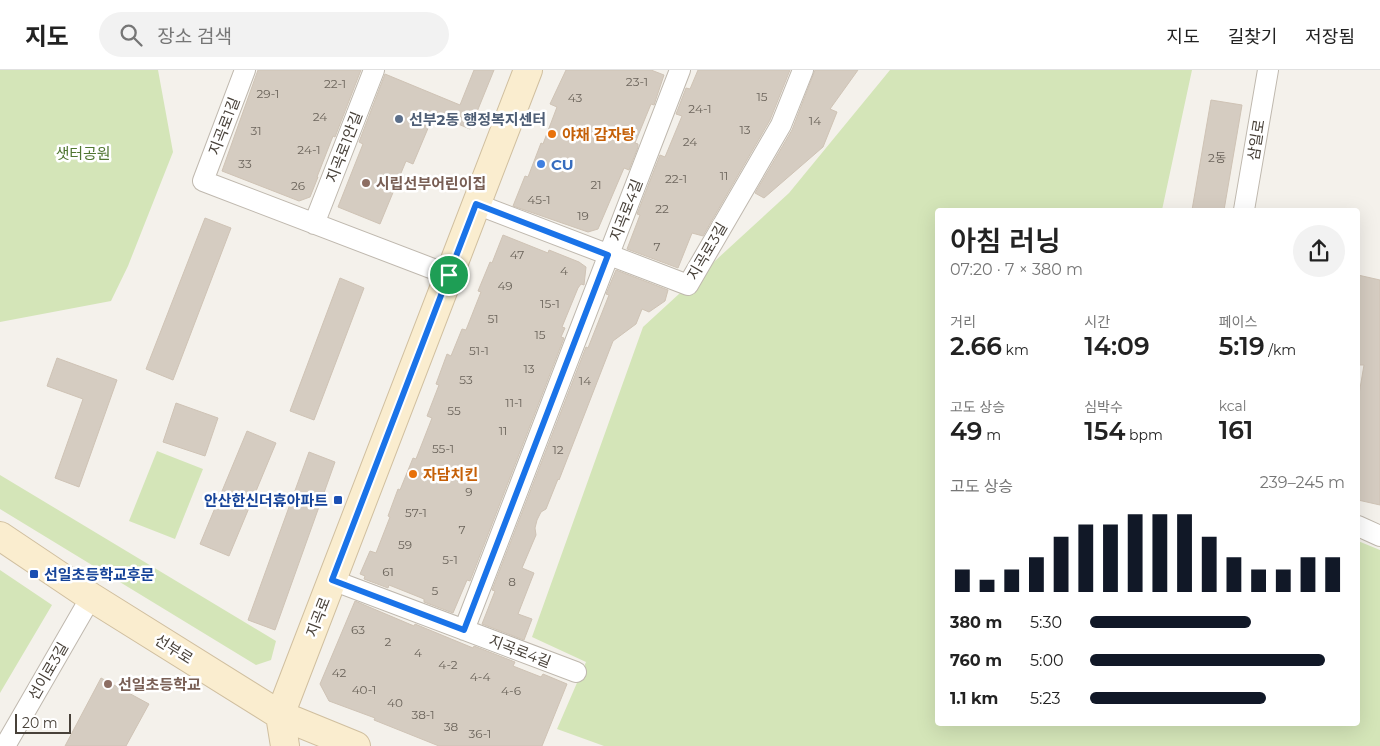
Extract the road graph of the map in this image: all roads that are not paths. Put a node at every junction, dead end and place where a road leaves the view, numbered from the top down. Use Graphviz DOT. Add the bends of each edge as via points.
graph roads {
  1 [pos="246,70"];
  2 [pos="374,70"];
  3 [pos="528,70"];
  4 [pos="680,70"];
  5 [pos="803,70"];
  6 [pos="1268,70"];
  7 [pos="476,204"];
  8 [pos="1244,208"];
  9 [pos="314,224"];
  10 [pos="608,255"];
  11 [pos="449,275"];
  12 [pos="1360,527"];
  13 [pos="0,536"];
  14 [pos="1380,536"];
  15 [pos="332,580"];
  16 [pos="91,597"];
  17 [pos="464,630"];
  18 [pos="576,672"];
  19 [pos="280,715"];
  20 [pos="5,746"];
  21 [pos="285,746"];
  22 [pos="356,746"];
  1 -- 9 [label="street, 지곡로1길" via="202,181"];
  2 -- 9 [label="street, 지곡로1안길"];
  3 -- 7 [label="street, 지곡로"];
  4 -- 10 [label="street, 지곡로4길"];
  5 -- 10 [label="street, 지곡로3길" via="781,125 688,285"];
  6 -- 8 [label="street, 삼일로"];
  7 -- 10 [label="street, 지곡로3길"];
  7 -- 11 [label="street, 지곡로"];
  9 -- 11 [label="street"];
  10 -- 17 [label="street, 지곡로4길"];
  11 -- 15 [label="street, 지곡로"];
  12 -- 14 [label="street"];
  13 -- 16 [label="street, 선부로"];
  15 -- 17 [label="street, 지곡로4길"];
  15 -- 19 [label="street, 지곡로"];
  16 -- 19 [label="street, 선부로"];
  16 -- 20 [label="street, 선이로3길"];
  17 -- 18 [label="street, 지곡로4길"];
  19 -- 21 [label="street"];
  19 -- 22 [label="street, 선부로"];
}
